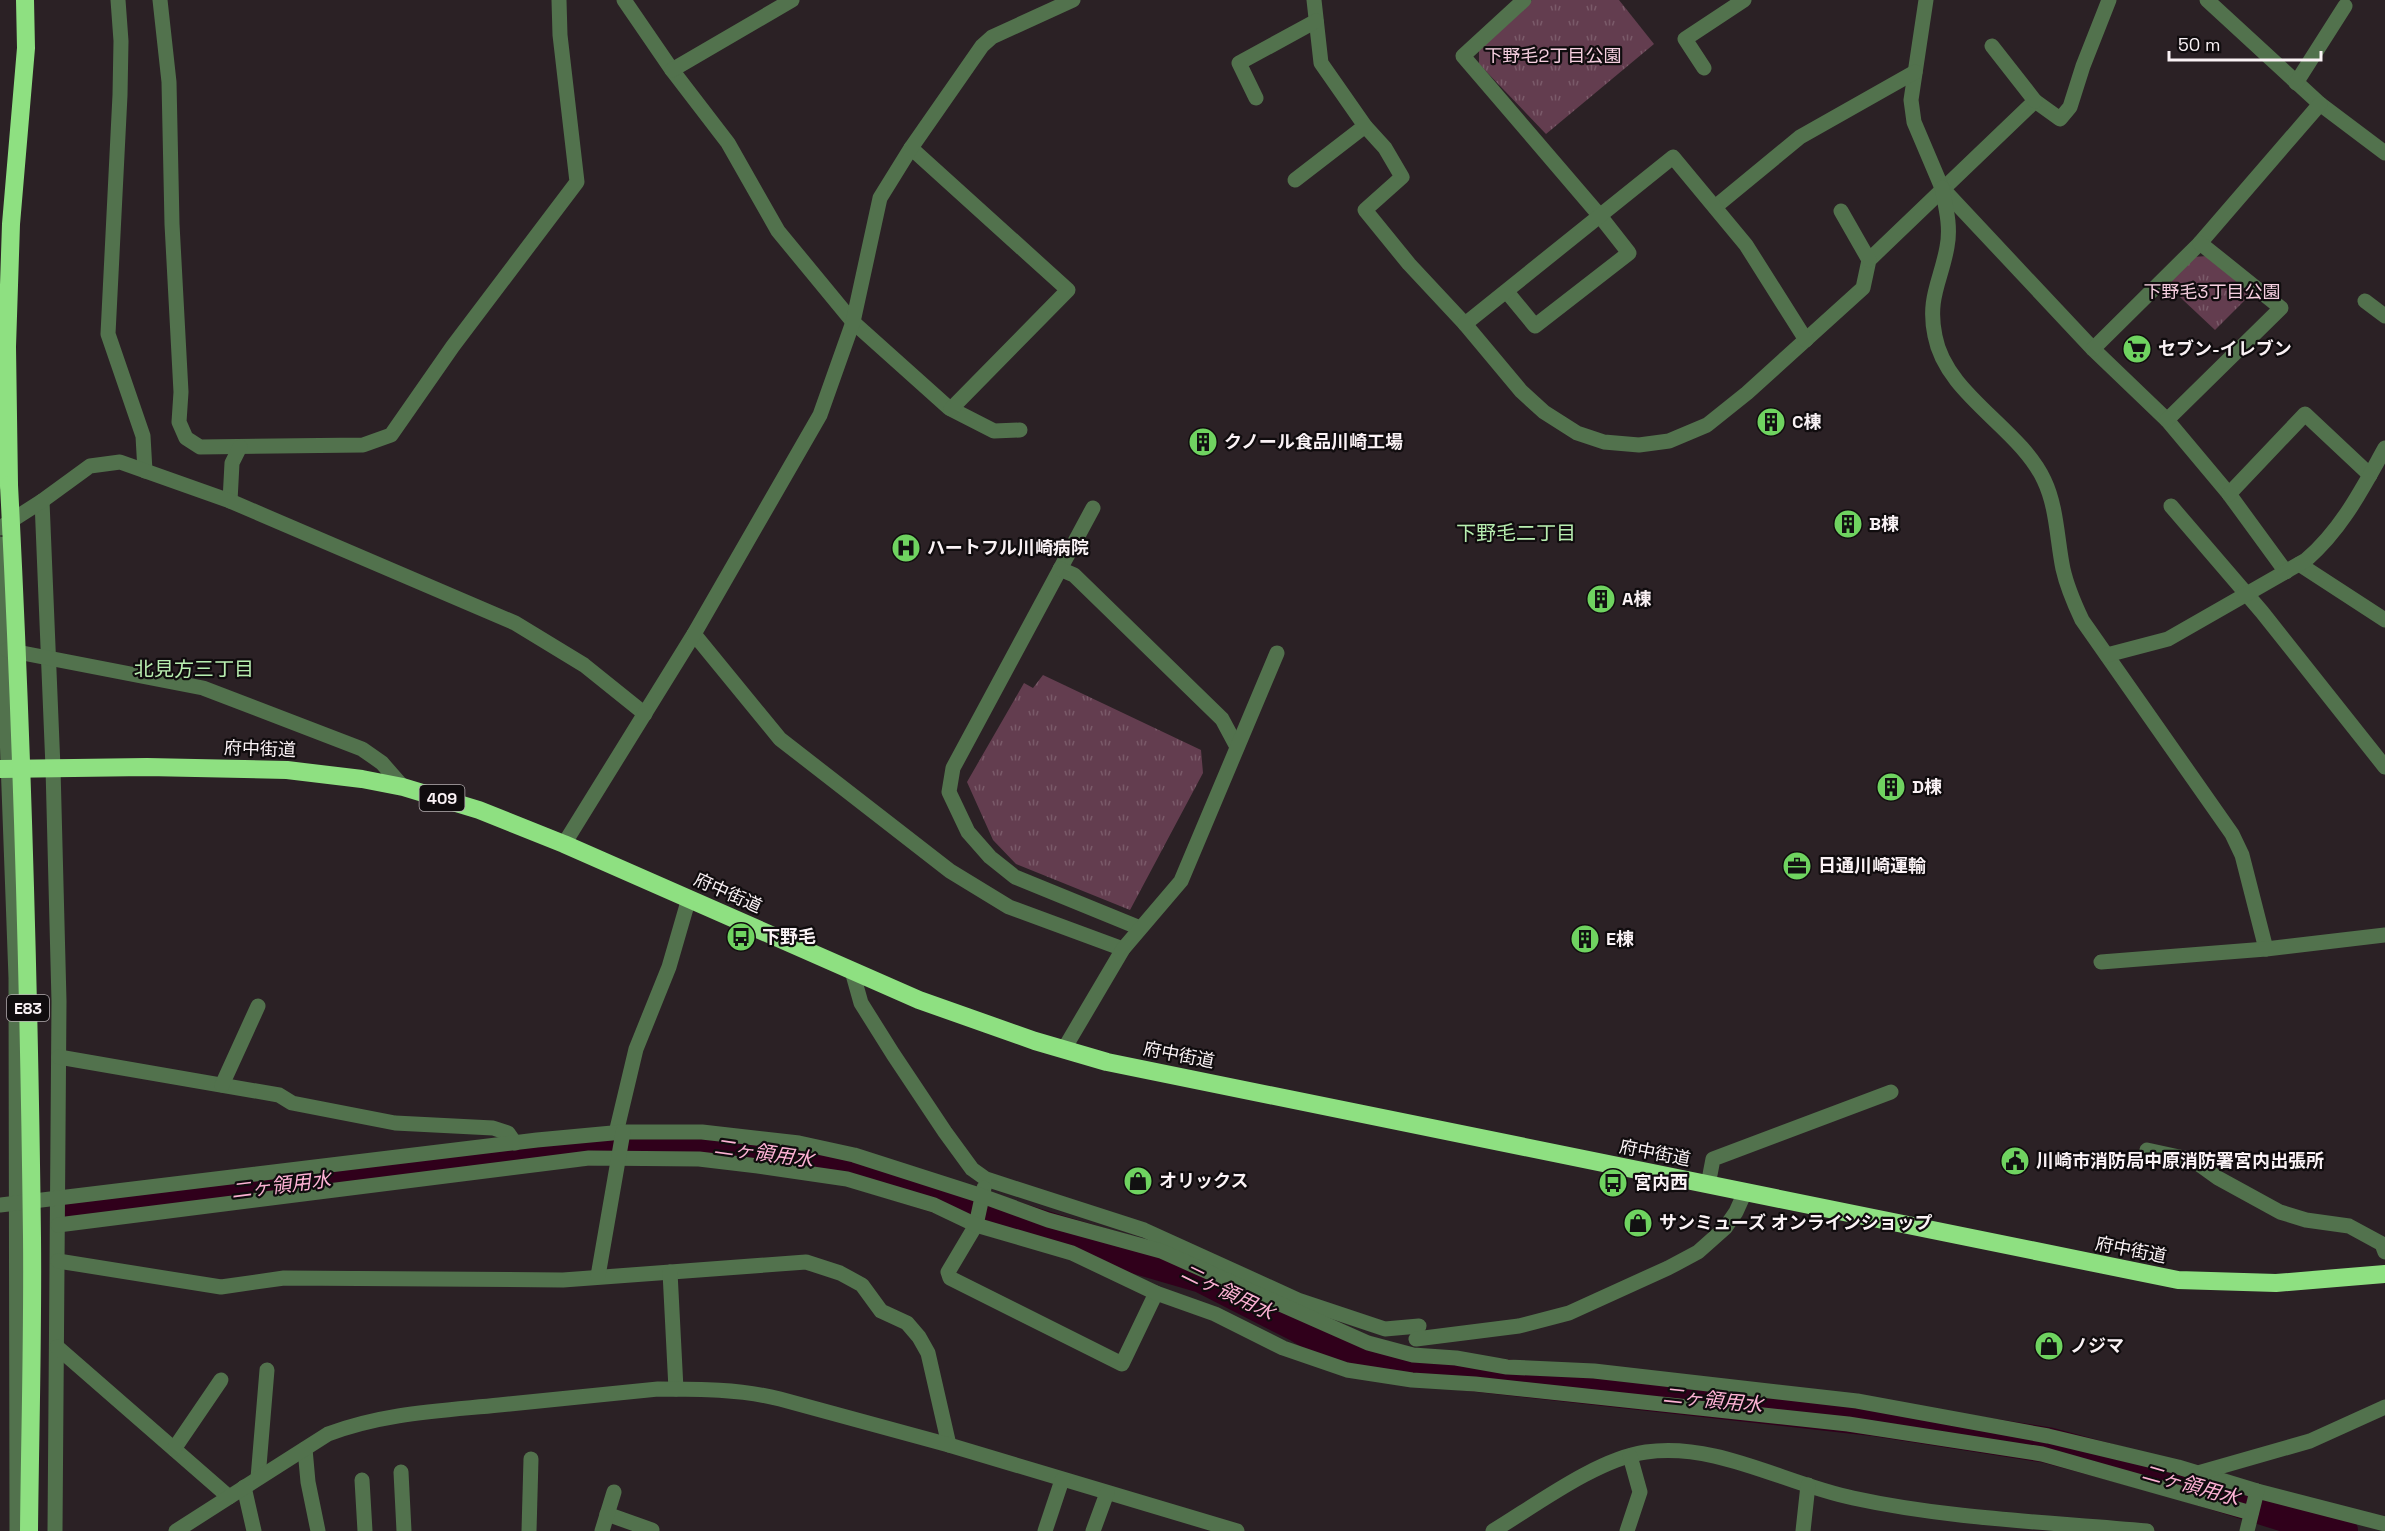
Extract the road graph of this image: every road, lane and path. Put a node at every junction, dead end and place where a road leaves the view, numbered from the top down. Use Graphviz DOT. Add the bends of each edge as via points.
graph roads {
  1 [pos="25,0"];
  2 [pos="118,0"];
  3 [pos="160,0"];
  4 [pos="559,0"];
  5 [pos="624,0"];
  6 [pos="792,0"];
  7 [pos="1073,0"];
  8 [pos="1314,0"];
  9 [pos="1524,0"];
  10 [pos="1744,0"];
  11 [pos="1926,0"];
  12 [pos="2109,0"];
  13 [pos="2207,0"];
  14 [pos="2345,6"];
  15 [pos="1316,21"];
  16 [pos="1992,46"];
  17 [pos="1704,68"];
  18 [pos="672,70"];
  19 [pos="1915,72"];
  20 [pos="1246,78"];
  21 [pos="2296,83"];
  22 [pos="1231,85"];
  23 [pos="1256,98"];
  24 [pos="2035,101"];
  25 [pos="2320,104"];
  26 [pos="1365,126"];
  27 [pos="910,148"];
  28 [pos="2385,153"];
  29 [pos="1295,180"];
  30 [pos="1942,188"];
  31 [pos="1715,207"];
  32 [pos="1841,211"];
  33 [pos="1600,216"];
  34 [pos="2200,243"];
  35 [pos="1869,260"];
  36 [pos="1507,292"];
  37 [pos="2365,301"];
  38 [pos="2385,316"];
  39 [pos="853,322"];
  40 [pos="1465,324"];
  41 [pos="1806,340"];
  42 [pos="2093,349"];
  43 [pos="951,409"];
  44 [pos="2167,420"];
  45 [pos="1020,430"];
  46 [pos="240,447"];
  47 [pos="2385,448"];
  48 [pos="145,471"];
  49 [pos="2370,475"];
  50 [pos="2229,494"];
  51 [pos="42,501"];
  52 [pos="230,501"];
  53 [pos="2171,506"];
  54 [pos="1093,508"];
  55 [pos="0,528"];
  56 [pos="0,544"];
  57 [pos="2292,568"];
  58 [pos="1060,569"];
  59 [pos="2245,595"];
  60 [pos="2385,620"];
  61 [pos="694,634"];
  62 [pos="2,649"];
  63 [pos="1277,653"];
  64 [pos="2107,655"];
  65 [pos="48,657"];
  66 [pos="645,714"];
  67 [pos="1237,747"];
  68 [pos="2385,767"];
  69 [pos="53,768"];
  70 [pos="4,769"];
  71 [pos="403,787"];
  72 [pos="564,844"];
  73 [pos="689,898"];
  74 [pos="1140,928"];
  75 [pos="2385,935"];
  76 [pos="1123,949"];
  77 [pos="2266,949"];
  78 [pos="2101,962"];
  79 [pos="852,971"];
  80 [pos="258,1006"];
  81 [pos="1064,1049"];
  82 [pos="59,1057"];
  83 [pos="222,1085"];
  84 [pos="1891,1092"];
  85 [pos="620,1134"];
  86 [pos="515,1143"];
  87 [pos="2147,1150"];
  88 [pos="620,1155"];
  89 [pos="986,1179"];
  90 [pos="1708,1185"];
  91 [pos="1745,1192"];
  92 [pos="59,1197"];
  93 [pos="982,1197"];
  94 [pos="16,1203"];
  95 [pos="0,1205"];
  96 [pos="977,1220"];
  97 [pos="58,1225"];
  98 [pos="2385,1252"];
  99 [pos="58,1261"];
  100 [pos="670,1272"];
  101 [pos="2385,1274"];
  102 [pos="598,1276"];
  103 [pos="1156,1293"];
  104 [pos="57,1347"];
  105 [pos="267,1370"];
  106 [pos="221,1380"];
  107 [pos="676,1389"];
  108 [pos="2385,1407"];
  109 [pos="949,1445"];
  110 [pos="174,1449"];
  111 [pos="305,1449"];
  112 [pos="1630,1456"];
  113 [pos="531,1459"];
  114 [pos="401,1472"];
  115 [pos="2198,1473"];
  116 [pos="258,1478"];
  117 [pos="362,1480"];
  118 [pos="1062,1480"];
  119 [pos="1808,1485"];
  120 [pos="244,1487"];
  121 [pos="614,1492"];
  122 [pos="1107,1493"];
  123 [pos="2256,1493"];
  124 [pos="229,1497"];
  125 [pos="2251,1513"];
  126 [pos="607,1514"];
  127 [pos="2385,1524"];
  128 [pos="2035,1526"];
  129 [pos="652,1530"];
  130 [pos="2120,1530"];
  131 [pos="17,1531"];
  132 [pos="29,1531"];
  133 [pos="55,1531"];
  134 [pos="176,1531"];
  135 [pos="254,1531"];
  136 [pos="318,1531"];
  137 [pos="365,1531"];
  138 [pos="404,1531"];
  139 [pos="530,1531"];
  140 [pos="602,1531"];
  141 [pos="1045,1531"];
  142 [pos="1093,1531"];
  143 [pos="1234,1531"];
  144 [pos="1493,1531"];
  145 [pos="1627,1531"];
  146 [pos="1803,1531"];
  147 [pos="2147,1531"];
  148 [pos="2247,1531"];
  1 -- 132 [label="highway, E83, bridge" via="26,48 10,235 7,347 29,1077"];
  2 -- 48 [label="street" via="120,95 108,333 143,436"];
  3 -- 46 [label="street" via="169,82 179,422 186,438 200,447"];
  4 -- 46 [label="street" via="577,182 391,435 363,445"];
  5 -- 18 [label="street"];
  6 -- 18 [label="street"];
  7 -- 27 [label="street" via="987,41"];
  8 -- 15 [label="street"];
  9 -- 33 [label="street" via="1463,56"];
  10 -- 17 [label="street" via="1685,39"];
  11 -- 19 [label="street"];
  12 -- 24 [label="street" via="2070,107 2060,119"];
  13 -- 21 [label="street"];
  14 -- 21 [label="street"];
  15 -- 20 [label="street" via="1239,63"];
  15 -- 26 [label="street" via="1321,63"];
  16 -- 24 [label="street"];
  18 -- 39 [label="street" via="728,143 778,231"];
  19 -- 30 [label="street" via="1911,100 1914,122"];
  19 -- 31 [label="street" via="1800,137"];
  20 -- 22 [label="street"];
  20 -- 23 [label="street"];
  21 -- 25 [label="street"];
  24 -- 30 [label="street"];
  25 -- 28 [label="street"];
  25 -- 34 [label="street"];
  26 -- 29 [label="street"];
  26 -- 40 [label="street" via="1385,148 1402,177 1365,210"];
  27 -- 39 [label="street" via="880,198"];
  27 -- 43 [label="street" via="1068,290"];
  30 -- 35 [label="street"];
  30 -- 42 [label="street"];
  30 -- 64 [label="street" via="1948,221 1947,247 1932,310 1941,360 2030,459 2044,480 2070,596"];
  31 -- 33 [label="street" via="1673,157"];
  31 -- 41 [label="street" via="1746,245"];
  32 -- 35 [label="street"];
  33 -- 36 [label="street"];
  33 -- 36 [label="street" via="1629,253 1535,326"];
  34 -- 42 [label="street"];
  34 -- 44 [label="street" via="2281,308"];
  35 -- 41 [label="street" via="1863,288"];
  36 -- 40 [label="street"];
  37 -- 38 [label="street"];
  39 -- 43 [label="street"];
  39 -- 61 [label="street" via="820,415"];
  40 -- 41 [label="street" via="1521,391 1544,412 1576,434 1604,442 1639,445 1669,441 1707,425"];
  42 -- 44 [label="street"];
  43 -- 45 [label="street" via="994,431"];
  44 -- 50 [label="street"];
  46 -- 52 [label="street" via="232,463"];
  47 -- 49 [label="street"];
  48 -- 51 [label="street" via="120,462 90,465"];
  48 -- 52 [label="street"];
  49 -- 50 [label="street" via="2305,414"];
  49 -- 57 [label="street" via="2329,538"];
  50 -- 57 [label="street"];
  51 -- 55 [label="street"];
  51 -- 65 [label="street"];
  52 -- 66 [label="street" via="515,623 584,665"];
  53 -- 59 [label="street"];
  54 -- 58 [label="street"];
  56 -- 62 [label="street"];
  57 -- 59 [label="street"];
  57 -- 60 [label="street"];
  58 -- 67 [label="street" via="1074,575 1222,719"];
  58 -- 74 [label="street" via="953,768 949,792 968,832 1014,877"];
  59 -- 64 [label="street" via="2168,639"];
  59 -- 68 [label="street"];
  61 -- 66 [label="street"];
  61 -- 76 [label="street" via="780,739 950,871 1008,907"];
  62 -- 65 [label="street"];
  62 -- 70 [label="street"];
  63 -- 67 [label="street"];
  64 -- 77 [label="street" via="2232,834 2242,855"];
  65 -- 69 [label="street"];
  65 -- 71 [label="street" via="203,688 362,748"];
  66 -- 72 [label="street"];
  67 -- 74 [label="street" via="1181,881"];
  69 -- 70 [label="highway, 府中街道 / 409"];
  69 -- 71 [label="highway, 府中街道 / 409" via="286,770"];
  69 -- 82 [label="street"];
  70 -- 94 [label="street" via="16,978"];
  71 -- 72 [label="highway, 府中街道 / 409" via="479,810"];
  72 -- 73 [label="highway, 府中街道 / 409"];
  73 -- 79 [label="highway, 府中街道 / 409"];
  73 -- 85 [label="street" via="669,967 636,1049"];
  74 -- 76 [label="street"];
  75 -- 77 [label="street"];
  76 -- 81 [label="street"];
  77 -- 78 [label="street"];
  79 -- 81 [label="highway, 府中街道 / 409" via="963,1017"];
  79 -- 89 [label="street" via="861,1003 888,1046 972,1169"];
  80 -- 83 [label="street"];
  81 -- 90 [label="highway, 府中街道 / 409" via="1130,1067"];
  82 -- 83 [label="street"];
  82 -- 92 [label="street"];
  83 -- 86 [label="street" via="395,1123 493,1128 508,1133"];
  84 -- 90 [label="street" via="1713,1159"];
  85 -- 86 [label="street"];
  85 -- 88 [label="street"];
  85 -- 93 [label="street" via="702,1132 799,1143 854,1155"];
  86 -- 92 [label="street"];
  87 -- 98 [label="street" via="2193,1160 2280,1212 2349,1226 2382,1244"];
  88 -- 96 [label="street" via="699,1159 847,1179"];
  88 -- 97 [label="street"];
  88 -- 102 [label="street"];
  89 -- 91 [label="street" via="1144,1230 1298,1300 1385,1329 1418,1332 1518,1326 1569,1313 1698,1252 1725,1228"];
  89 -- 93 [label="street"];
  90 -- 91 [label="highway, 府中街道 / 409"];
  91 -- 101 [label="highway, 府中街道 / 409" via="2178,1280 2276,1283"];
  92 -- 94 [label="street"];
  92 -- 97 [label="street"];
  93 -- 96 [label="street"];
  93 -- 115 [label="street" via="1161,1251 1368,1343 1413,1355 1857,1401 2048,1436"];
  94 -- 95 [label="street"];
  94 -- 131 [label="street"];
  96 -- 103 [label="street" via="1072,1253"];
  96 -- 103 [label="street" via="948,1272 950,1278 1122,1364"];
  97 -- 99 [label="street"];
  99 -- 102 [label="street" via="220,1287 284,1278 563,1280"];
  99 -- 104 [label="street"];
  100 -- 102 [label="street"];
  100 -- 107 [label="street"];
  100 -- 109 [label="street" via="806,1262 862,1285 881,1311 907,1323 920,1337 928,1353"];
  103 -- 125 [label="street" via="1215,1314 1283,1348 1347,1370 1848,1424 2030,1452"];
  104 -- 110 [label="street"];
  104 -- 133 [label="street"];
  105 -- 116 [label="street"];
  106 -- 110 [label="street"];
  107 -- 109 [label="street" via="761,1394"];
  107 -- 111 [label="street" via="383,1417 328,1434"];
  108 -- 115 [label="street" via="2310,1441"];
  109 -- 118 [label="street"];
  110 -- 124 [label="street"];
  111 -- 116 [label="street"];
  111 -- 136 [label="street"];
  112 -- 119 [label="street" via="1676,1451 1713,1456"];
  112 -- 144 [label="street" via="1568,1485"];
  112 -- 145 [label="street" via="1640,1492"];
  113 -- 139 [label="street"];
  114 -- 138 [label="street"];
  115 -- 123 [label="street"];
  116 -- 120 [label="street"];
  117 -- 137 [label="street"];
  118 -- 122 [label="street"];
  118 -- 141 [label="street"];
  119 -- 128 [label="street" via="1852,1498"];
  119 -- 146 [label="street"];
  120 -- 124 [label="street"];
  120 -- 135 [label="street"];
  121 -- 126 [label="street"];
  122 -- 142 [label="street"];
  122 -- 143 [label="street"];
  123 -- 125 [label="street"];
  123 -- 127 [label="street"];
  124 -- 134 [label="street"];
  125 -- 148 [label="street"];
  126 -- 129 [label="street"];
  126 -- 140 [label="street"];
  128 -- 130 [label="street"];
  130 -- 147 [label="street"];
}
